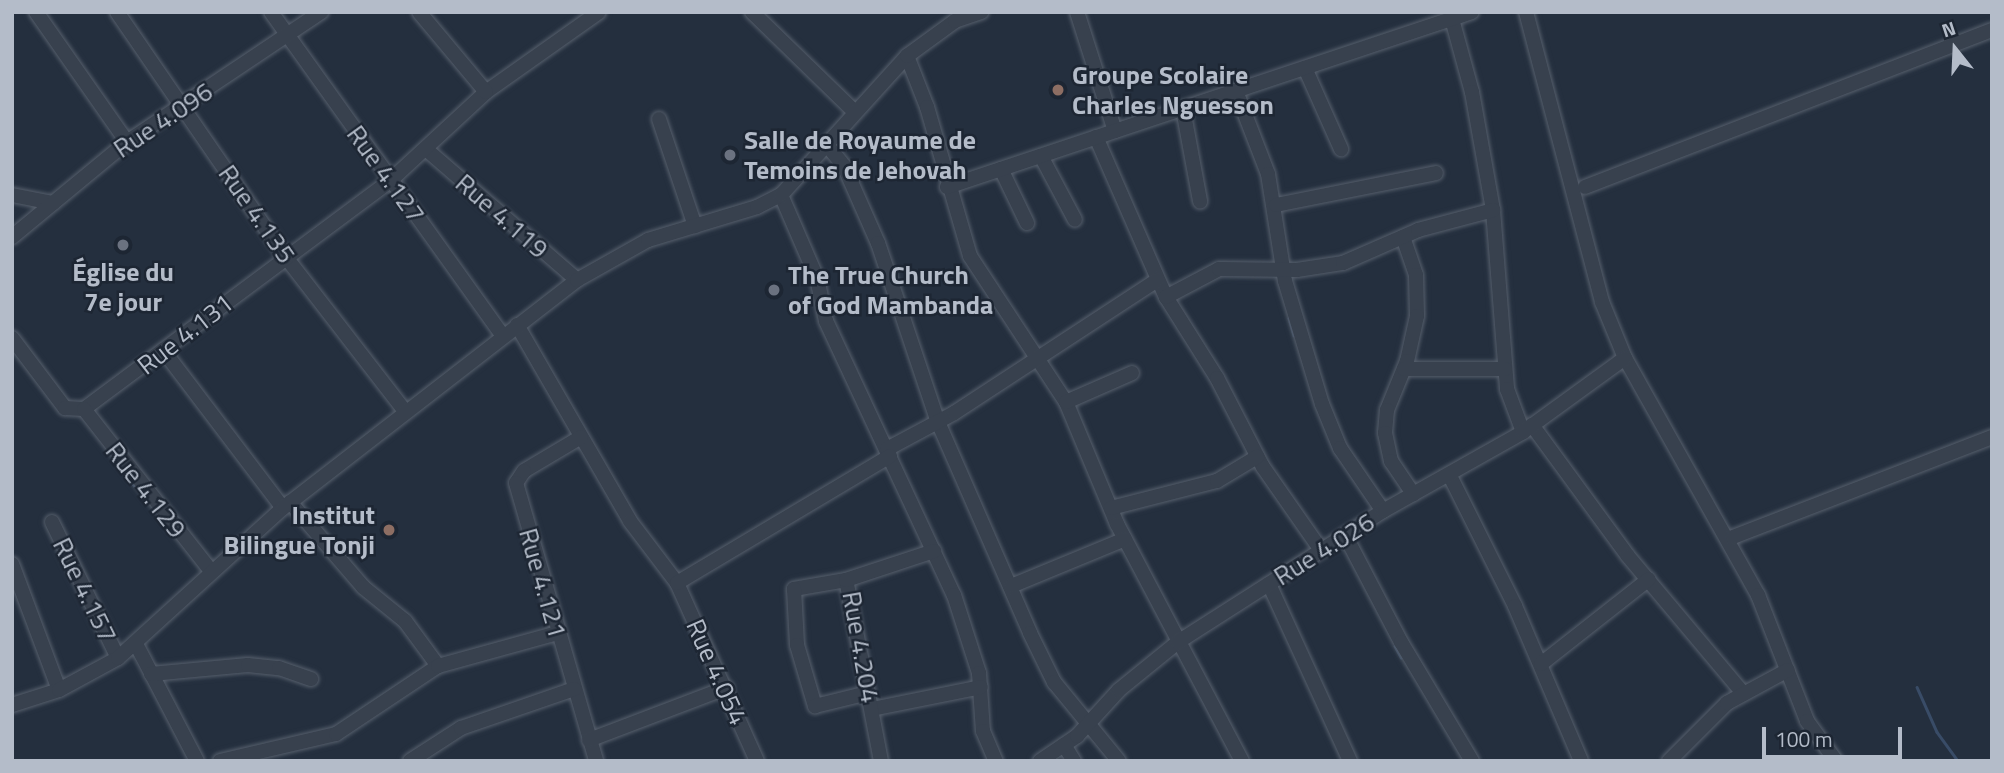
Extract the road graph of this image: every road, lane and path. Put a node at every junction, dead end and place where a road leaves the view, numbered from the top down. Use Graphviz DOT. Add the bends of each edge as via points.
graph roads {
  1 [pos="36,12"];
  2 [pos="117,12"];
  3 [pos="271,12"];
  4 [pos="321,12"];
  5 [pos="419,12"];
  6 [pos="599,12"];
  7 [pos="752,12"];
  8 [pos="981,12"];
  9 [pos="1077,12"];
  10 [pos="1472,12"];
  11 [pos="1526,12"];
  12 [pos="952,17"];
  13 [pos="1452,19"];
  14 [pos="1992,30"];
  15 [pos="286,36"];
  16 [pos="907,56"];
  17 [pos="1305,68"];
  18 [pos="1236,91"];
  19 [pos="486,92"];
  20 [pos="184,107"];
  21 [pos="1183,109"];
  22 [pos="855,113"];
  23 [pos="659,119"];
  24 [pos="1115,131"];
  25 [pos="1096,138"];
  26 [pos="127,142"];
  27 [pos="827,145"];
  28 [pos="1341,149"];
  29 [pos="427,150"];
  30 [pos="1041,156"];
  31 [pos="1000,169"];
  32 [pos="1436,173"];
  33 [pos="391,180"];
  34 [pos="947,187"];
  35 [pos="1585,187"];
  36 [pos="12,195"];
  37 [pos="781,195"];
  38 [pos="1200,201"];
  39 [pos="53,203"];
  40 [pos="1276,205"];
  41 [pos="1493,210"];
  42 [pos="1075,220"];
  43 [pos="1027,223"];
  44 [pos="695,226"];
  45 [pos="12,237"];
  46 [pos="1403,237"];
  47 [pos="285,256"];
  48 [pos="1282,270"];
  49 [pos="577,280"];
  50 [pos="1157,280"];
  51 [pos="1166,297"];
  52 [pos="517,325"];
  53 [pos="502,335"];
  54 [pos="12,338"];
  55 [pos="163,350"];
  56 [pos="1039,358"];
  57 [pos="1625,358"];
  58 [pos="1404,369"];
  59 [pos="1505,369"];
  60 [pos="1132,373"];
  61 [pos="1066,402"];
  62 [pos="83,409"];
  63 [pos="404,410"];
  64 [pos="938,422"];
  65 [pos="1527,429"];
  66 [pos="581,437"];
  67 [pos="1992,437"];
  68 [pos="888,452"];
  69 [pos="1257,457"];
  70 [pos="1450,476"];
  71 [pos="1413,494"];
  72 [pos="286,505"];
  73 [pos="1111,508"];
  74 [pos="1383,511"];
  75 [pos="52,522"];
  76 [pos="1345,535"];
  77 [pos="1733,537"];
  78 [pos="1125,539"];
  79 [pos="1321,550"];
  80 [pos="933,551"];
  81 [pos="12,564"];
  82 [pos="211,571"];
  83 [pos="1649,579"];
  84 [pos="846,580"];
  85 [pos="677,583"];
  86 [pos="1269,584"];
  87 [pos="1011,586"];
  88 [pos="558,633"];
  89 [pos="1178,642"];
  90 [pos="136,644"];
  91 [pos="118,657"];
  92 [pos="1541,664"];
  93 [pos="438,666"];
  94 [pos="1788,670"];
  95 [pos="151,674"];
  96 [pos="310,679"];
  97 [pos="981,687"];
  98 [pos="726,688"];
  99 [pos="59,690"];
  100 [pos="574,690"];
  101 [pos="868,693"];
  102 [pos="1743,693"];
  103 [pos="12,705"];
  104 [pos="872,709"];
  105 [pos="1088,725"];
  106 [pos="589,740"];
  107 [pos="1064,746"];
  108 [pos="192,759"];
  109 [pos="220,761"];
  110 [pos="411,761"];
  111 [pos="596,761"];
  112 [pos="757,761"];
  113 [pos="881,761"];
  114 [pos="996,761"];
  115 [pos="1040,761"];
  116 [pos="1074,761"];
  117 [pos="1119,761"];
  118 [pos="1242,761"];
  119 [pos="1350,761"];
  120 [pos="1472,761"];
  121 [pos="1581,761"];
  122 [pos="1669,761"];
  123 [pos="1836,761"];
  1 -- 26 [label="street"];
  2 -- 20 [label="street, Rue 4.135"];
  3 -- 15 [label="street, Rue 4.127"];
  4 -- 15 [label="street, Rue 4.096"];
  5 -- 19 [label="street"];
  6 -- 19 [label="street, Rue 4.131"];
  7 -- 22 [label="street"];
  8 -- 12 [label="street"];
  9 -- 24 [label="street"];
  10 -- 13 [label="street"];
  11 -- 57 [label="street" via="1602,302"];
  12 -- 16 [label="street"];
  13 -- 17 [label="street"];
  13 -- 41 [label="street" via="1472,92"];
  14 -- 35 [label="street"];
  15 -- 20 [label="street, Rue 4.096"];
  15 -- 33 [label="street, Rue 4.127"];
  16 -- 22 [label="street"];
  16 -- 34 [label="street" via="927,107"];
  17 -- 18 [label="street"];
  17 -- 28 [label="street"];
  18 -- 21 [label="street"];
  18 -- 40 [label="street"];
  19 -- 29 [label="street, Rue 4.131"];
  20 -- 26 [label="street, Rue 4.096"];
  20 -- 47 [label="street, Rue 4.135"];
  21 -- 24 [label="street"];
  21 -- 38 [label="street"];
  22 -- 27 [label="street"];
  23 -- 44 [label="street"];
  24 -- 25 [label="street"];
  25 -- 30 [label="street"];
  25 -- 50 [label="street"];
  26 -- 39 [label="street, Rue 4.096"];
  27 -- 37 [label="street"];
  27 -- 64 [label="street" via="844,166 878,243"];
  29 -- 33 [label="street, Rue 4.131"];
  29 -- 49 [label="street, Rue 4.119"];
  30 -- 31 [label="street"];
  30 -- 42 [label="street"];
  31 -- 34 [label="street"];
  31 -- 43 [label="street"];
  32 -- 40 [label="street"];
  33 -- 47 [label="street, Rue 4.131"];
  33 -- 53 [label="street, Rue 4.127"];
  34 -- 56 [label="street" via="970,256"];
  36 -- 39 [label="street"];
  37 -- 44 [label="street"];
  37 -- 68 [label="street" via="817,278 826,321"];
  39 -- 45 [label="street, Rue 4.096"];
  40 -- 48 [label="street"];
  41 -- 46 [label="street"];
  41 -- 59 [label="street"];
  44 -- 49 [label="street" via="618,253"];
  46 -- 48 [label="street" via="1343,263"];
  46 -- 58 [label="street" via="1417,283 1414,334"];
  47 -- 55 [label="street, Rue 4.131"];
  47 -- 63 [label="street, Rue 4.135"];
  48 -- 51 [label="street" via="1219,269"];
  48 -- 74 [label="street" via="1331,427 1352,468"];
  49 -- 52 [label="street"];
  50 -- 51 [label="street"];
  50 -- 56 [label="street"];
  51 -- 69 [label="street" via="1217,378"];
  52 -- 53 [label="street"];
  52 -- 66 [label="street, Rue 4.054"];
  53 -- 63 [label="street"];
  54 -- 62 [label="street" via="65,408"];
  55 -- 62 [label="street, Rue 4.131"];
  55 -- 72 [label="street"];
  56 -- 61 [label="street"];
  56 -- 64 [label="street"];
  57 -- 65 [label="street, Rue 4.026"];
  57 -- 94 [label="street" via="1758,595"];
  58 -- 59 [label="street"];
  58 -- 71 [label="street" via="1387,410 1385,433 1391,461"];
  59 -- 65 [label="street" via="1510,401"];
  60 -- 61 [label="street"];
  61 -- 73 [label="street"];
  62 -- 82 [label="street, Rue 4.129"];
  63 -- 72 [label="street"];
  64 -- 68 [label="street"];
  64 -- 87 [label="street"];
  65 -- 70 [label="street, Rue 4.026"];
  65 -- 83 [label="street"];
  66 -- 85 [label="street, Rue 4.054" via="630,521"];
  66 -- 88 [label="street, Rue 4.121" via="524,471 516,483"];
  67 -- 77 [label="street"];
  68 -- 80 [label="street"];
  68 -- 85 [label="street"];
  69 -- 73 [label="street" via="1217,481"];
  69 -- 79 [label="street"];
  70 -- 71 [label="street, Rue 4.026"];
  70 -- 92 [label="street"];
  71 -- 74 [label="street, Rue 4.026"];
  72 -- 82 [label="street"];
  72 -- 93 [label="street" via="363,587 405,621"];
  73 -- 78 [label="street"];
  74 -- 76 [label="street, Rue 4.026"];
  75 -- 91 [label="street, Rue 4.157"];
  76 -- 79 [label="street, Rue 4.026"];
  76 -- 120 [label="street" via="1401,642"];
  78 -- 87 [label="street"];
  78 -- 89 [label="street"];
  79 -- 86 [label="street, Rue 4.026"];
  80 -- 84 [label="street, Rue 4.204"];
  80 -- 97 [label="street" via="954,596"];
  81 -- 99 [label="street"];
  82 -- 90 [label="street"];
  83 -- 92 [label="street"];
  83 -- 102 [label="street"];
  84 -- 101 [label="street, Rue 4.204"];
  84 -- 101 [label="street" via="794,589 797,645 815,706"];
  85 -- 98 [label="street, Rue 4.054"];
  86 -- 89 [label="street, Rue 4.026"];
  86 -- 119 [label="street"];
  87 -- 105 [label="street" via="1055,682"];
  88 -- 93 [label="street"];
  88 -- 100 [label="street, Rue 4.121"];
  89 -- 105 [label="street, Rue 4.026" via="1119,690"];
  89 -- 118 [label="street"];
  90 -- 91 [label="street"];
  90 -- 95 [label="street"];
  91 -- 99 [label="street"];
  92 -- 121 [label="street"];
  93 -- 109 [label="street" via="336,734"];
  94 -- 102 [label="street"];
  94 -- 123 [label="street" via="1807,721"];
  95 -- 96 [label="street" via="248,666 279,668"];
  95 -- 108 [label="street"];
  97 -- 104 [label="street"];
  97 -- 114 [label="street" via="981,723"];
  98 -- 106 [label="street"];
  98 -- 112 [label="street, Rue 4.054"];
  99 -- 103 [label="street"];
  100 -- 106 [label="street, Rue 4.121"];
  100 -- 110 [label="street" via="461,728"];
  101 -- 104 [label="street, Rue 4.204"];
  102 -- 122 [label="street"];
  104 -- 113 [label="street, Rue 4.204"];
  105 -- 107 [label="street, Rue 4.026"];
  105 -- 117 [label="street"];
  106 -- 111 [label="street, Rue 4.121"];
  107 -- 115 [label="street, Rue 4.026"];
  107 -- 116 [label="street"];
}
